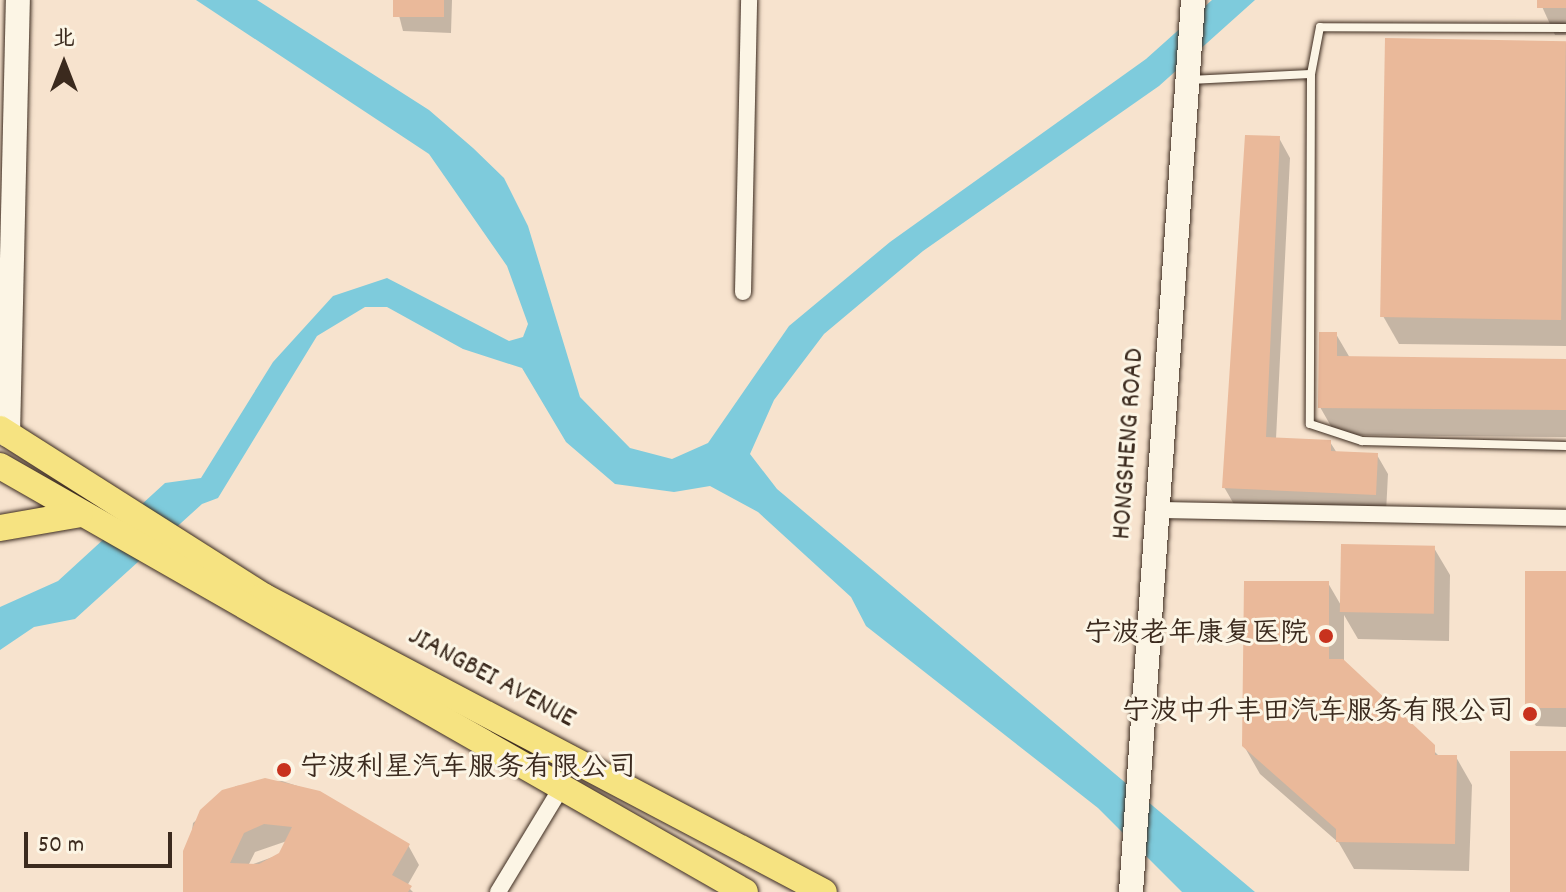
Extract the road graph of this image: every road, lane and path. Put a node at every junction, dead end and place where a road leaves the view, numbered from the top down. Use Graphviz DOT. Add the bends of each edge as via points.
graph roads {
  1 [pos="18,0"];
  2 [pos="749,0"];
  3 [pos="1193,0"];
  4 [pos="1566,28"];
  5 [pos="1189,69"];
  6 [pos="1311,74"];
  7 [pos="743,292"];
  8 [pos="4,432"];
  9 [pos="1566,446"];
  10 [pos="0,466"];
  11 [pos="1157,510"];
  12 [pos="81,514"];
  13 [pos="1566,518"];
  14 [pos="0,528"];
  15 [pos="206,574"];
  16 [pos="561,788"];
  17 [pos="1132,882"];
  18 [pos="498,892"];
  19 [pos="745,892"];
  20 [pos="824,892"];
  1 -- 8 [label="street"];
  2 -- 7 [label="street"];
  3 -- 5 [label="street, HONGSHENG ROAD"];
  4 -- 6 [label="lane" via="1320,27"];
  5 -- 6 [label="lane"];
  5 -- 11 [label="street, HONGSHENG ROAD"];
  6 -- 9 [label="lane" via="1310,424 1362,441"];
  8 -- 15 [label="main road" via="90,487"];
  10 -- 12 [label="main road"];
  11 -- 13 [label="street"];
  11 -- 17 [label="street, HONGSHENG ROAD"];
  12 -- 14 [label="main road"];
  12 -- 15 [label="main road"];
  15 -- 16 [label="main road"];
  15 -- 20 [label="main road, JIANGBEI AVENUE"];
  16 -- 18 [label="street"];
  16 -- 19 [label="main road"];
}
